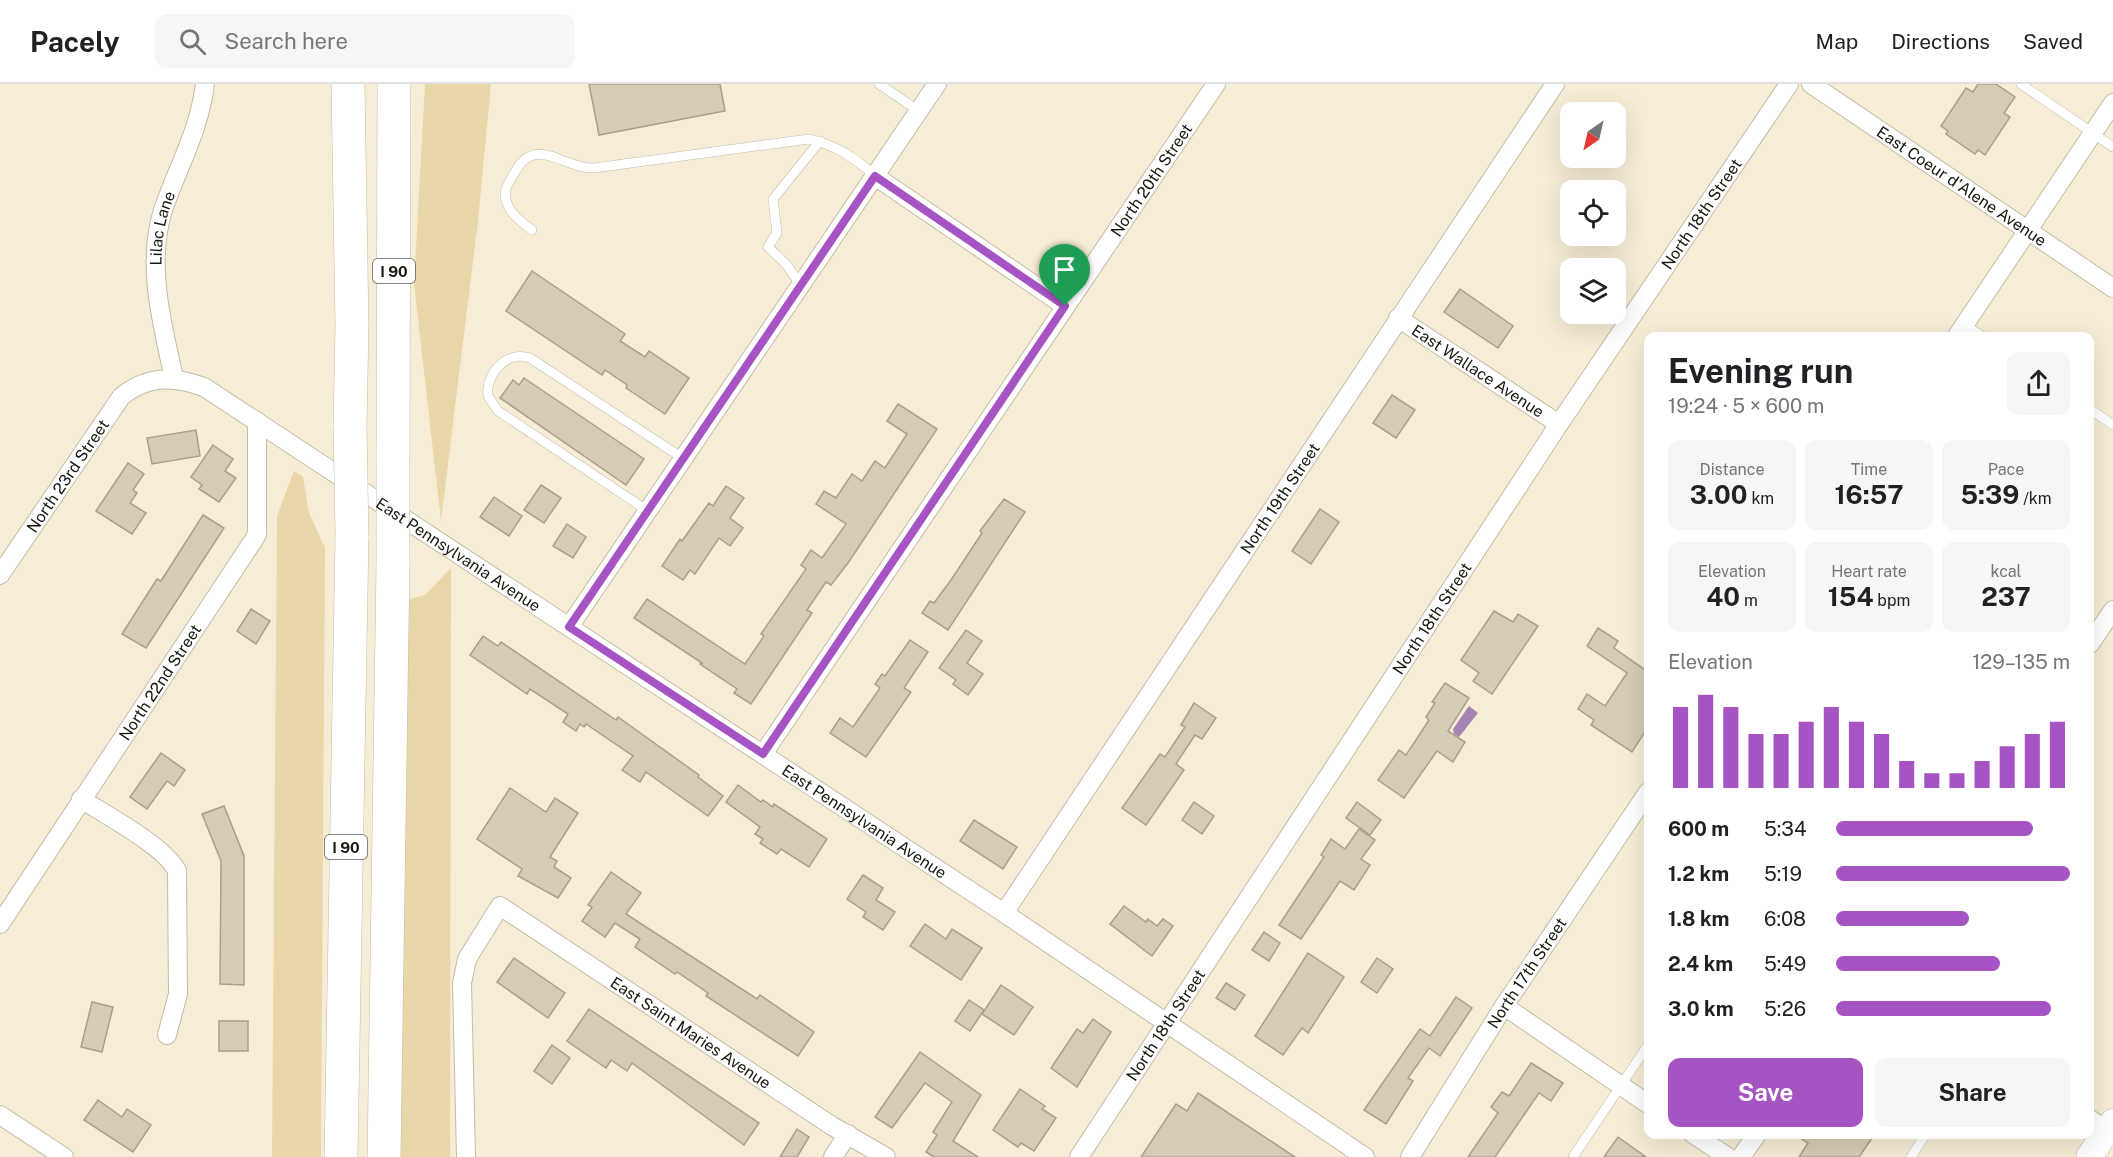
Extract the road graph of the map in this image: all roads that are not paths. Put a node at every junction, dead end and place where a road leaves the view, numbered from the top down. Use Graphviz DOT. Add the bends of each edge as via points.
graph roads {
  1 [pos="205,84"];
  2 [pos="348,84"];
  3 [pos="394,84"];
  4 [pos="413,84"];
  5 [pos="879,84"];
  6 [pos="937,84"];
  7 [pos="1216,84"];
  8 [pos="1555,84"];
  9 [pos="1789,84"];
  10 [pos="1811,84"];
  11 [pos="2021,84"];
  12 [pos="2113,103"];
  13 [pos="919,111"];
  14 [pos="2092,133"];
  15 [pos="820,141"];
  16 [pos="2113,147"];
  17 [pos="875,176"];
  18 [pos="2028,230"];
  19 [pos="532,231"];
  20 [pos="801,286"];
  21 [pos="2113,288"];
  22 [pos="1065,306"];
  23 [pos="1398,318"];
  24 [pos="1961,330"];
  25 [pos="394,331"];
  26 [pos="174,378"];
  27 [pos="142,384"];
  28 [pos="2094,412"];
  29 [pos="257,421"];
  30 [pos="1559,424"];
  31 [pos="2113,425"];
  32 [pos="684,459"];
  33 [pos="648,511"];
  34 [pos="0,574"];
  35 [pos="2113,610"];
  36 [pos="569,627"];
  37 [pos="2094,638"];
  38 [pos="763,754"];
  39 [pos="81,799"];
  40 [pos="1642,817"];
  41 [pos="1004,913"];
  42 [pos="0,924"];
  43 [pos="1504,1006"];
  44 [pos="1167,1023"];
  45 [pos="167,1035"];
  46 [pos="1644,1051"];
  47 [pos="1621,1086"];
  48 [pos="1644,1101"];
  49 [pos="0,1115"];
  50 [pos="2103,1124"];
  51 [pos="848,1134"];
  52 [pos="1701,1139"];
  53 [pos="1754,1139"];
  54 [pos="1923,1139"];
  55 [pos="38,1150"];
  56 [pos="64,1157"];
  57 [pos="340,1157"];
  58 [pos="384,1157"];
  59 [pos="466,1157"];
  60 [pos="833,1157"];
  61 [pos="886,1157"];
  62 [pos="1078,1157"];
  63 [pos="1365,1157"];
  64 [pos="1410,1157"];
  65 [pos="1573,1157"];
  66 [pos="1728,1157"];
  67 [pos="1741,1157"];
  68 [pos="1911,1157"];
  69 [pos="2090,1157"];
  1 -- 26 [label="street, Lilac Lane" via="196,131 163,212 157,244 159,312"];
  2 -- 57 [label="highway, I 90, bridge" via="351,536"];
  3 -- 25 [label="highway, I 90"];
  4 -- 25 [label="highway"];
  5 -- 13 [label="lane"];
  6 -- 13 [label="street"];
  7 -- 22 [label="street, North 20th Street"];
  8 -- 23 [label="street, North 19th Street"];
  9 -- 30 [label="street, North 18th Street"];
  10 -- 18 [label="street, East Coeur d'Alene Avenue"];
  11 -- 14 [label="lane"];
  12 -- 14 [label="street"];
  13 -- 17 [label="street"];
  14 -- 16 [label="lane"];
  14 -- 18 [label="street"];
  15 -- 17 [label="lane" via="846,153"];
  15 -- 19 [label="lane" via="810,139 594,168 572,165 550,155 531,154 513,174 506,198 516,217"];
  15 -- 20 [label="lane" via="775,194 777,232 768,247"];
  17 -- 20 [label="street"];
  17 -- 22 [label="street"];
  18 -- 21 [label="street, East Coeur d'Alene Avenue"];
  18 -- 24 [label="street"];
  20 -- 32 [label="street"];
  22 -- 38 [label="street, North 20th Street"];
  23 -- 30 [label="street, East Wallace Avenue"];
  23 -- 41 [label="street, North 19th Street"];
  25 -- 58 [label="highway, I 90, bridge"];
  26 -- 27 [label="street, East Pennsylvania Avenue"];
  26 -- 29 [label="street, East Pennsylvania Avenue" via="204,387"];
  27 -- 34 [label="street, North 23rd Street" via="121,397 108,412"];
  28 -- 31 [label="lane"];
  29 -- 36 [label="street, East Pennsylvania Avenue"];
  29 -- 39 [label="street, North 22nd Street" via="257,534"];
  30 -- 44 [label="street, North 18th Street"];
  32 -- 33 [label="street"];
  32 -- 33 [label="lane" via="521,354 500,365 492,376 488,396 498,411"];
  33 -- 36 [label="street"];
  35 -- 37 [label="street"];
  36 -- 38 [label="street, East Pennsylvania Avenue"];
  38 -- 41 [label="street, East Pennsylvania Avenue"];
  39 -- 42 [label="street, North 22nd Street"];
  39 -- 45 [label="street" via="160,852 177,871 178,994"];
  40 -- 43 [label="street, North 17th Street"];
  41 -- 44 [label="street, East Pennsylvania Avenue"];
  43 -- 47 [label="street"];
  43 -- 64 [label="street, North 17th Street"];
  44 -- 62 [label="street, North 18th Street"];
  44 -- 63 [label="street, East Pennsylvania Avenue"];
  46 -- 47 [label="lane"];
  47 -- 48 [label="street"];
  47 -- 65 [label="lane"];
  49 -- 55 [label="street"];
  50 -- 69 [label="main road"];
  51 -- 59 [label="street, East Saint Maries Avenue" via="500,906 467,959 462,983"];
  51 -- 60 [label="street"];
  51 -- 61 [label="street, East Saint Maries Avenue"];
  52 -- 66 [label="street"];
  53 -- 67 [label="street"];
  54 -- 68 [label="lane"];
  55 -- 56 [label="street"];
}
